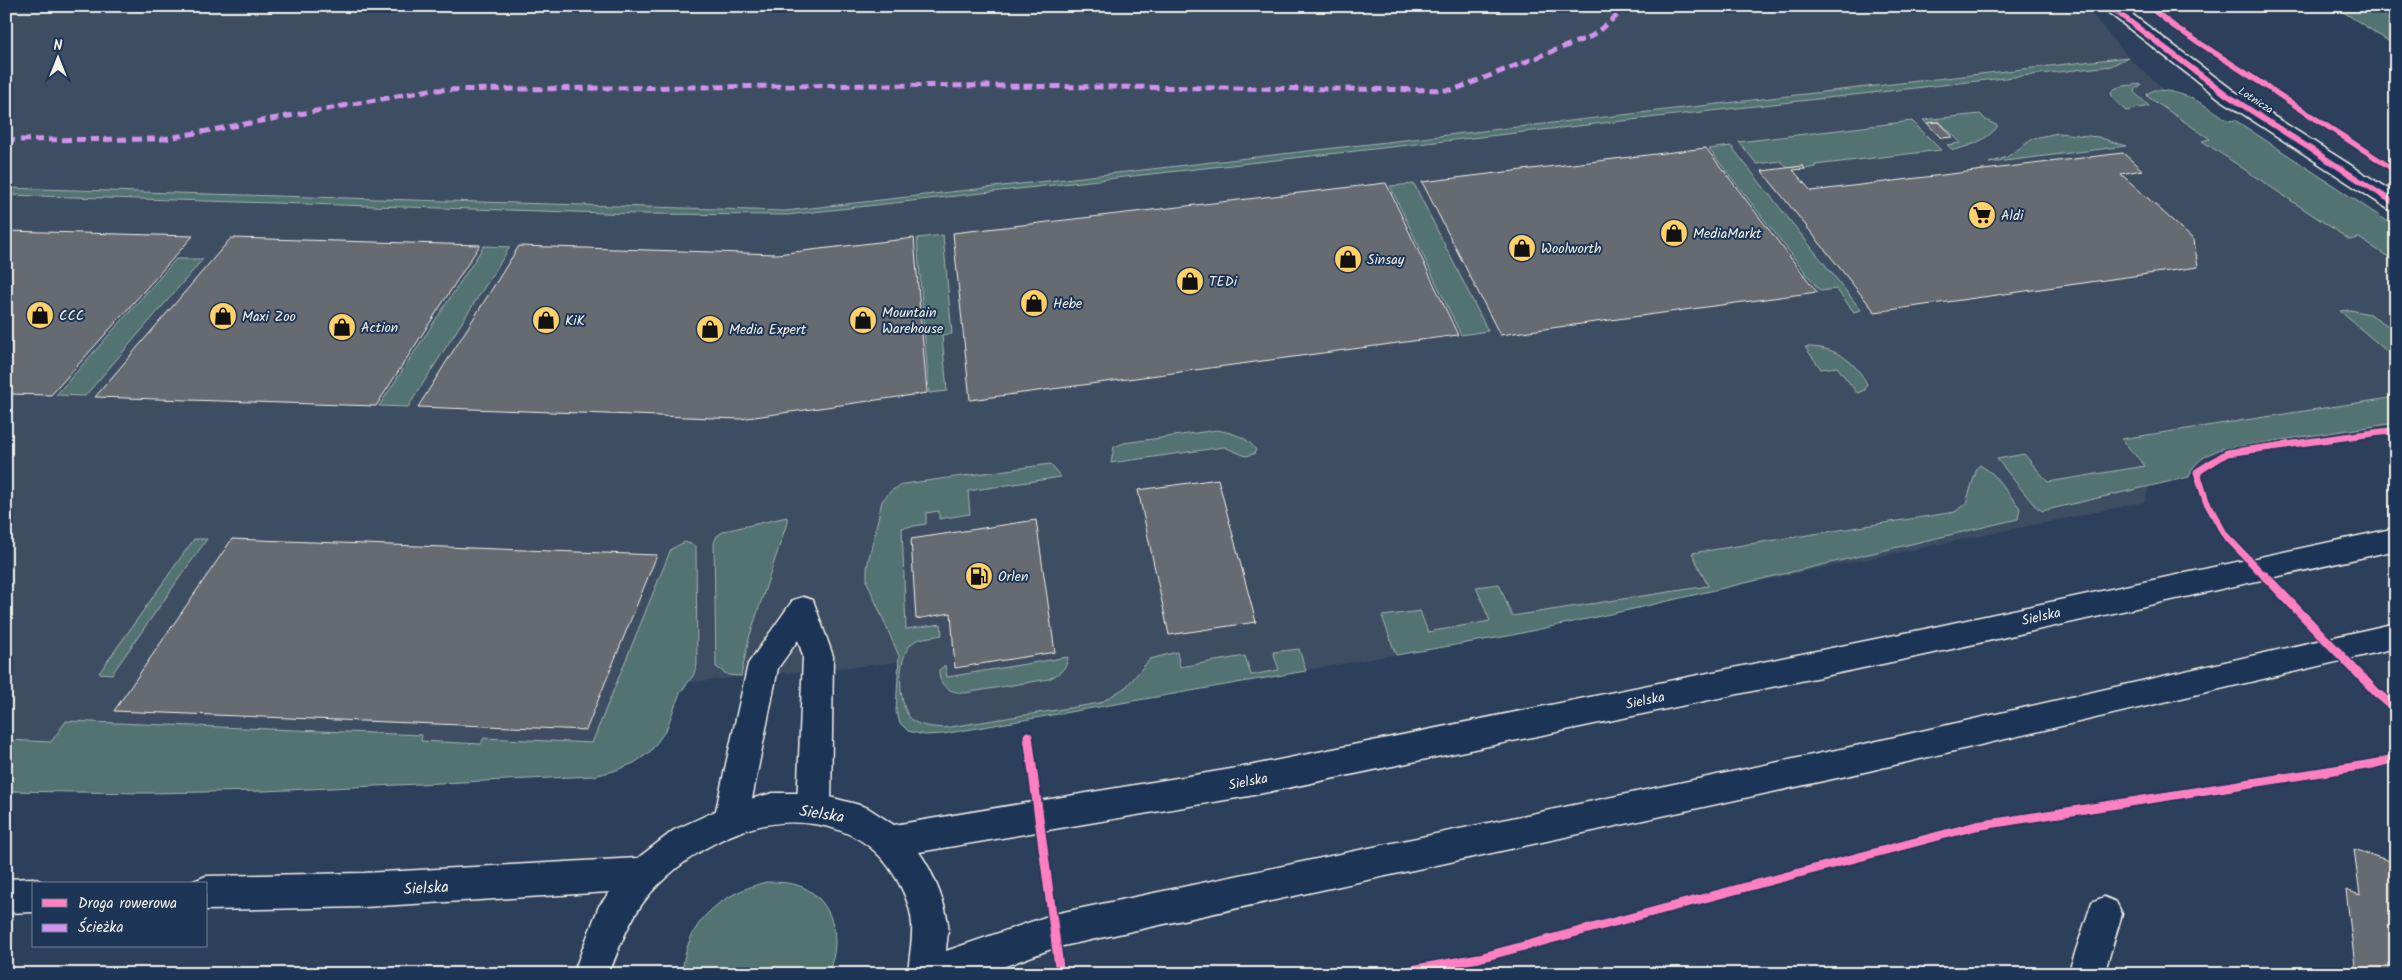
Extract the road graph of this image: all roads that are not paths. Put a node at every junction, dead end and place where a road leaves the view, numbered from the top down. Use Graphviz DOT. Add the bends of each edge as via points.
graph roads {
  1 [pos="2109,6"];
  2 [pos="2396,204"];
  3 [pos="2396,539"];
  4 [pos="2391,636"];
  5 [pos="814,808"];
  6 [pos="731,819"];
  7 [pos="890,841"];
  8 [pos="645,874"];
  9 [pos="208,892"];
  10 [pos="32,895"];
  11 [pos="6,896"];
  12 [pos="2104,914"];
  13 [pos="591,974"];
  14 [pos="926,974"];
  15 [pos="933,974"];
  16 [pos="2086,974"];
  1 -- 2 [label="main road, Lotnicza" via="2227,95"];
  3 -- 7 [label="main road, Sielska" via="1925,642 1249,781"];
  4 -- 15 [label="main road" via="1860,759 1054,930"];
  5 -- 6 [label="main road, Sielska" via="773,808"];
  5 -- 6 [label="main road" via="818,656 803,609 763,664"];
  5 -- 7 [label="main road, Sielska" via="856,819"];
  6 -- 8 [label="main road, Sielska" via="686,841"];
  7 -- 14 [label="main road, Sielska" via="917,878 930,924"];
  8 -- 9 [label="main road, Sielska" via="364,890"];
  8 -- 13 [label="main road, Sielska" via="612,918"];
  10 -- 11 [label="main road"];
  12 -- 16 [label="main road"];
}
